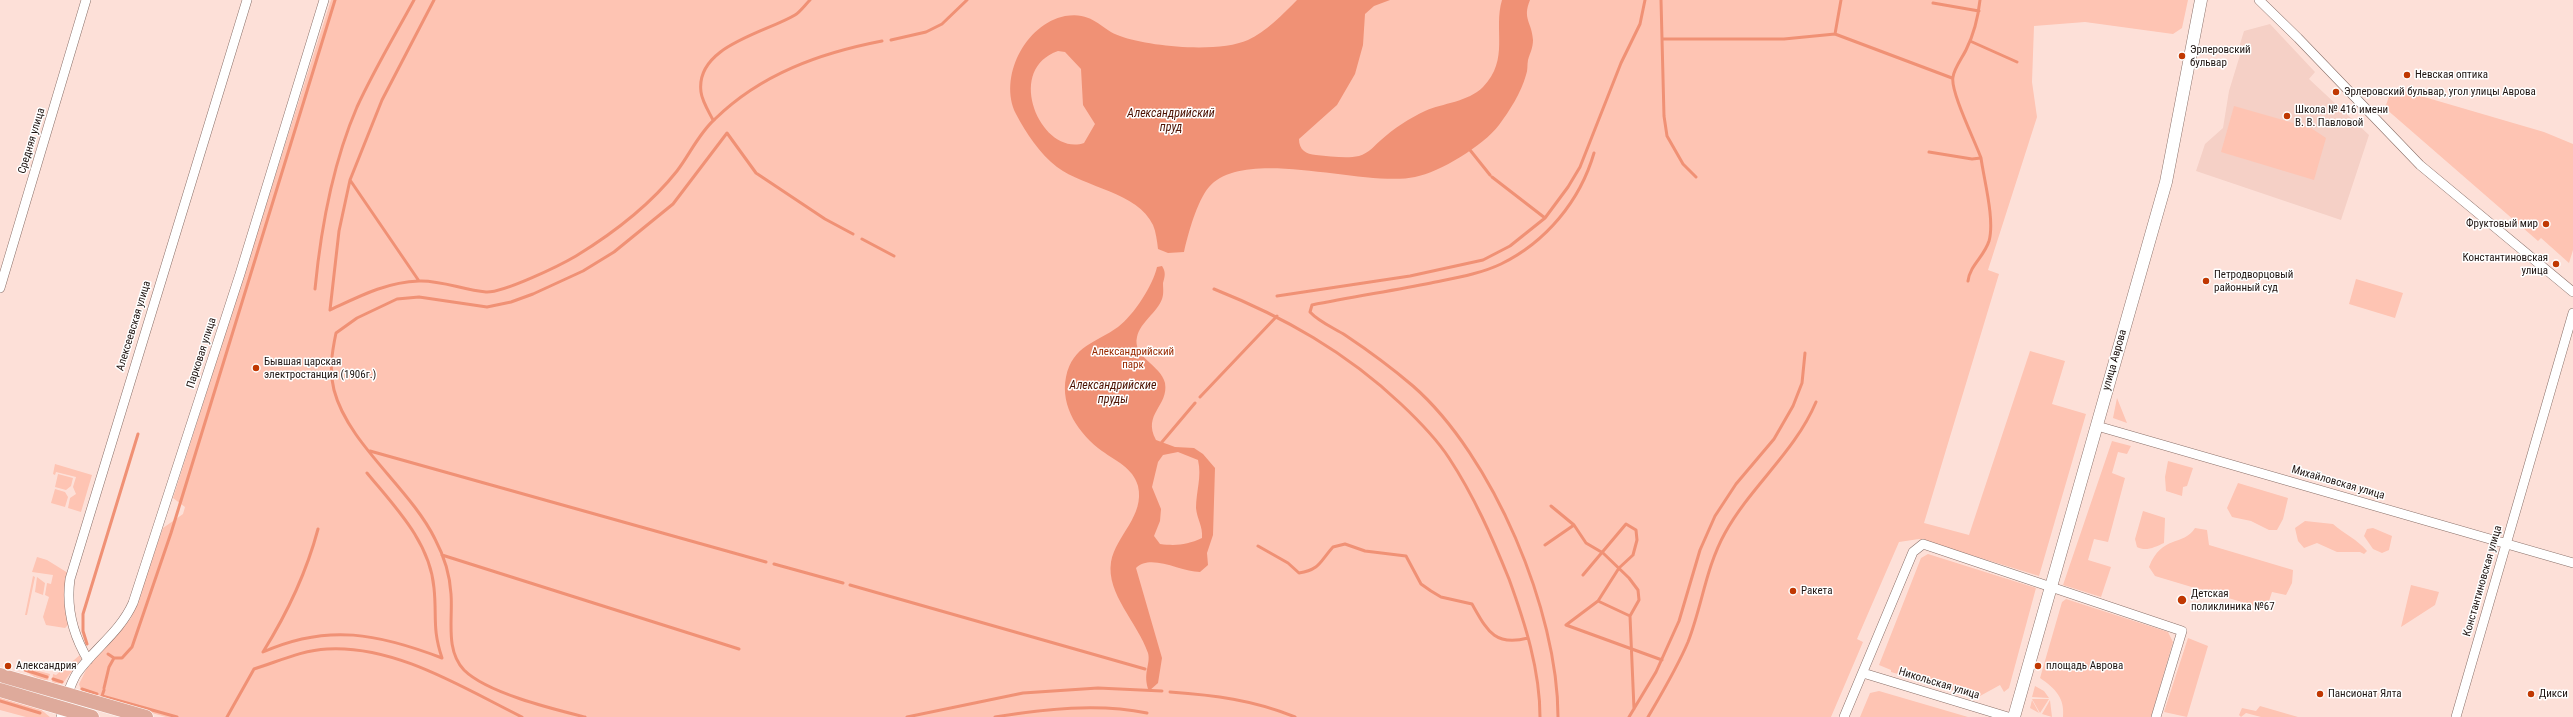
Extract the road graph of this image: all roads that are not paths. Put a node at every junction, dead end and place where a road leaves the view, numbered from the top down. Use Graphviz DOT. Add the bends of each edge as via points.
graph roads {
  1 [pos="86,0"];
  2 [pos="247,0"];
  3 [pos="324,0"];
  4 [pos="2201,0"];
  5 [pos="2259,0"];
  6 [pos="0,288"];
  7 [pos="2573,292"];
  8 [pos="2573,313"];
  9 [pos="2097,426"];
  10 [pos="2507,543"];
  11 [pos="2573,563"];
  12 [pos="2051,587"];
  13 [pos="88,660"];
  14 [pos="1863,673"];
  15 [pos="0,675"];
  16 [pos="0,690"];
  17 [pos="68,694"];
  18 [pos="62,713"];
  19 [pos="92,717"];
  20 [pos="146,717"];
  21 [pos="1844,717"];
  22 [pos="2008,717"];
  23 [pos="2014,717"];
  24 [pos="2156,717"];
  25 [pos="2456,717"];
  1 -- 6 [label="street, Средняя улица"];
  2 -- 13 [label="street, Алексеевская улица" via="71,574 69,595 75,636"];
  3 -- 13 [label="street, Парковая улица" via="137,593 122,624"];
  4 -- 9 [label="street, улица Аврова" via="2166,182"];
  5 -- 7 [label="street" via="2420,165"];
  8 -- 10 [label="street, Константиновская улица"];
  9 -- 10 [label="street, Михайловская улица"];
  9 -- 12 [label="street, улица Аврова"];
  10 -- 11 [label="street, Михайловская улица"];
  10 -- 25 [label="street, Константиновская улица"];
  12 -- 14 [label="street" via="1923,544 1913,552"];
  12 -- 23 [label="street, улица Аврова"];
  12 -- 24 [label="street" via="2182,631"];
  13 -- 17 [label="street, Парковая улица" via="77,674"];
  14 -- 21 [label="street"];
  14 -- 22 [label="street, Никольская улица"];
  15 -- 17 [label="main road"];
  16 -- 18 [label="main road"];
  17 -- 18 [label="street, Парковая улица"];
  17 -- 20 [label="main road"];
  18 -- 19 [label="main road"];
}
